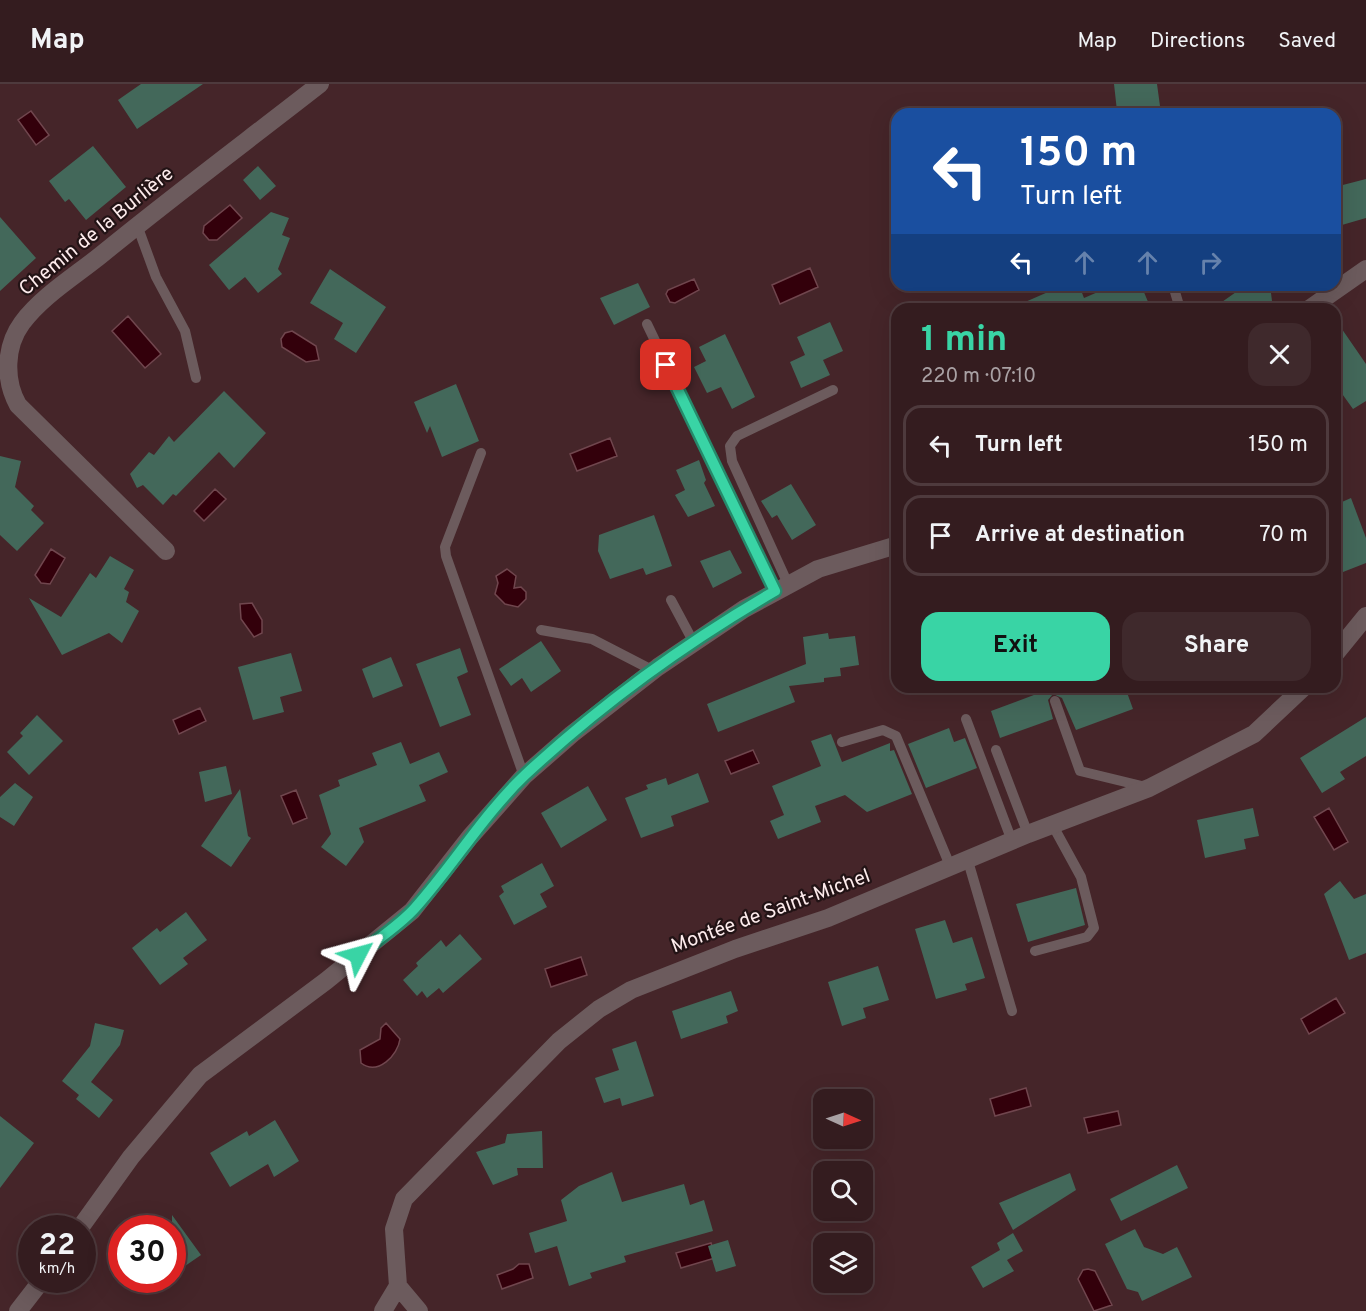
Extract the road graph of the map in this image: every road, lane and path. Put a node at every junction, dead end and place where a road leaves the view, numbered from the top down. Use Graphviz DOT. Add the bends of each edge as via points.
graph roads {
  1 [pos="320,84"];
  2 [pos="137,225"];
  3 [pos="1366,269"];
  4 [pos="1341,287"];
  5 [pos="1335,291"];
  6 [pos="1318,303"];
  7 [pos="647,324"];
  8 [pos="196,378"];
  9 [pos="833,390"];
  10 [pos="481,453"];
  11 [pos="891,547"];
  12 [pos="166,551"];
  13 [pos="782,588"];
  14 [pos="671,600"];
  15 [pos="1366,616"];
  16 [pos="541,630"];
  17 [pos="1343,637"];
  18 [pos="694,643"];
  19 [pos="654,670"];
  20 [pos="1298,693"];
  21 [pos="1055,701"];
  22 [pos="966,719"];
  23 [pos="842,742"];
  24 [pos="996,750"];
  25 [pos="524,776"];
  26 [pos="1149,788"];
  27 [pos="1052,824"];
  28 [pos="1020,837"];
  29 [pos="959,864"];
  30 [pos="1035,951"];
  31 [pos="1012,1011"];
  32 [pos="89,1215"];
  33 [pos="398,1286"];
  34 [pos="32,1293"];
  35 [pos="18,1311"];
  36 [pos="384,1311"];
  37 [pos="419,1311"];
  1 -- 2 [label="street, Chemin de la Burlière"];
  2 -- 8 [label="lane" via="156,277 185,331"];
  2 -- 12 [label="street, Chemin de la Burlière" via="22,323 10,352 9,385 18,405"];
  3 -- 4 [label="street"];
  5 -- 6 [label="street"];
  7 -- 13 [label="lane"];
  9 -- 13 [label="lane" via="737,436 730,446 732,461"];
  10 -- 25 [label="lane" via="445,547 446,556"];
  11 -- 13 [label="street" via="818,569"];
  13 -- 18 [label="street"];
  14 -- 18 [label="lane"];
  15 -- 17 [label="street"];
  16 -- 19 [label="lane" via="592,639"];
  18 -- 19 [label="street"];
  19 -- 25 [label="street"];
  20 -- 26 [label="street, Montée de Saint-Michel" via="1254,734"];
  21 -- 26 [label="lane" via="1080,771"];
  22 -- 28 [label="lane"];
  23 -- 29 [label="lane" via="882,730 896,736"];
  24 -- 28 [label="lane"];
  25 -- 32 [label="street" via="412,911 200,1075 131,1157"];
  26 -- 27 [label="street, Montée de Saint-Michel"];
  27 -- 28 [label="street, Montée de Saint-Michel"];
  27 -- 30 [label="lane" via="1081,877 1094,928 1087,937"];
  28 -- 29 [label="street, Montée de Saint-Michel"];
  29 -- 31 [label="lane"];
  29 -- 33 [label="street, Montée de Saint-Michel" via="828,918 670,972 599,1009 560,1041 404,1199 394,1229"];
  33 -- 36 [label="street"];
  33 -- 37 [label="street"];
  34 -- 35 [label="street"];
}
